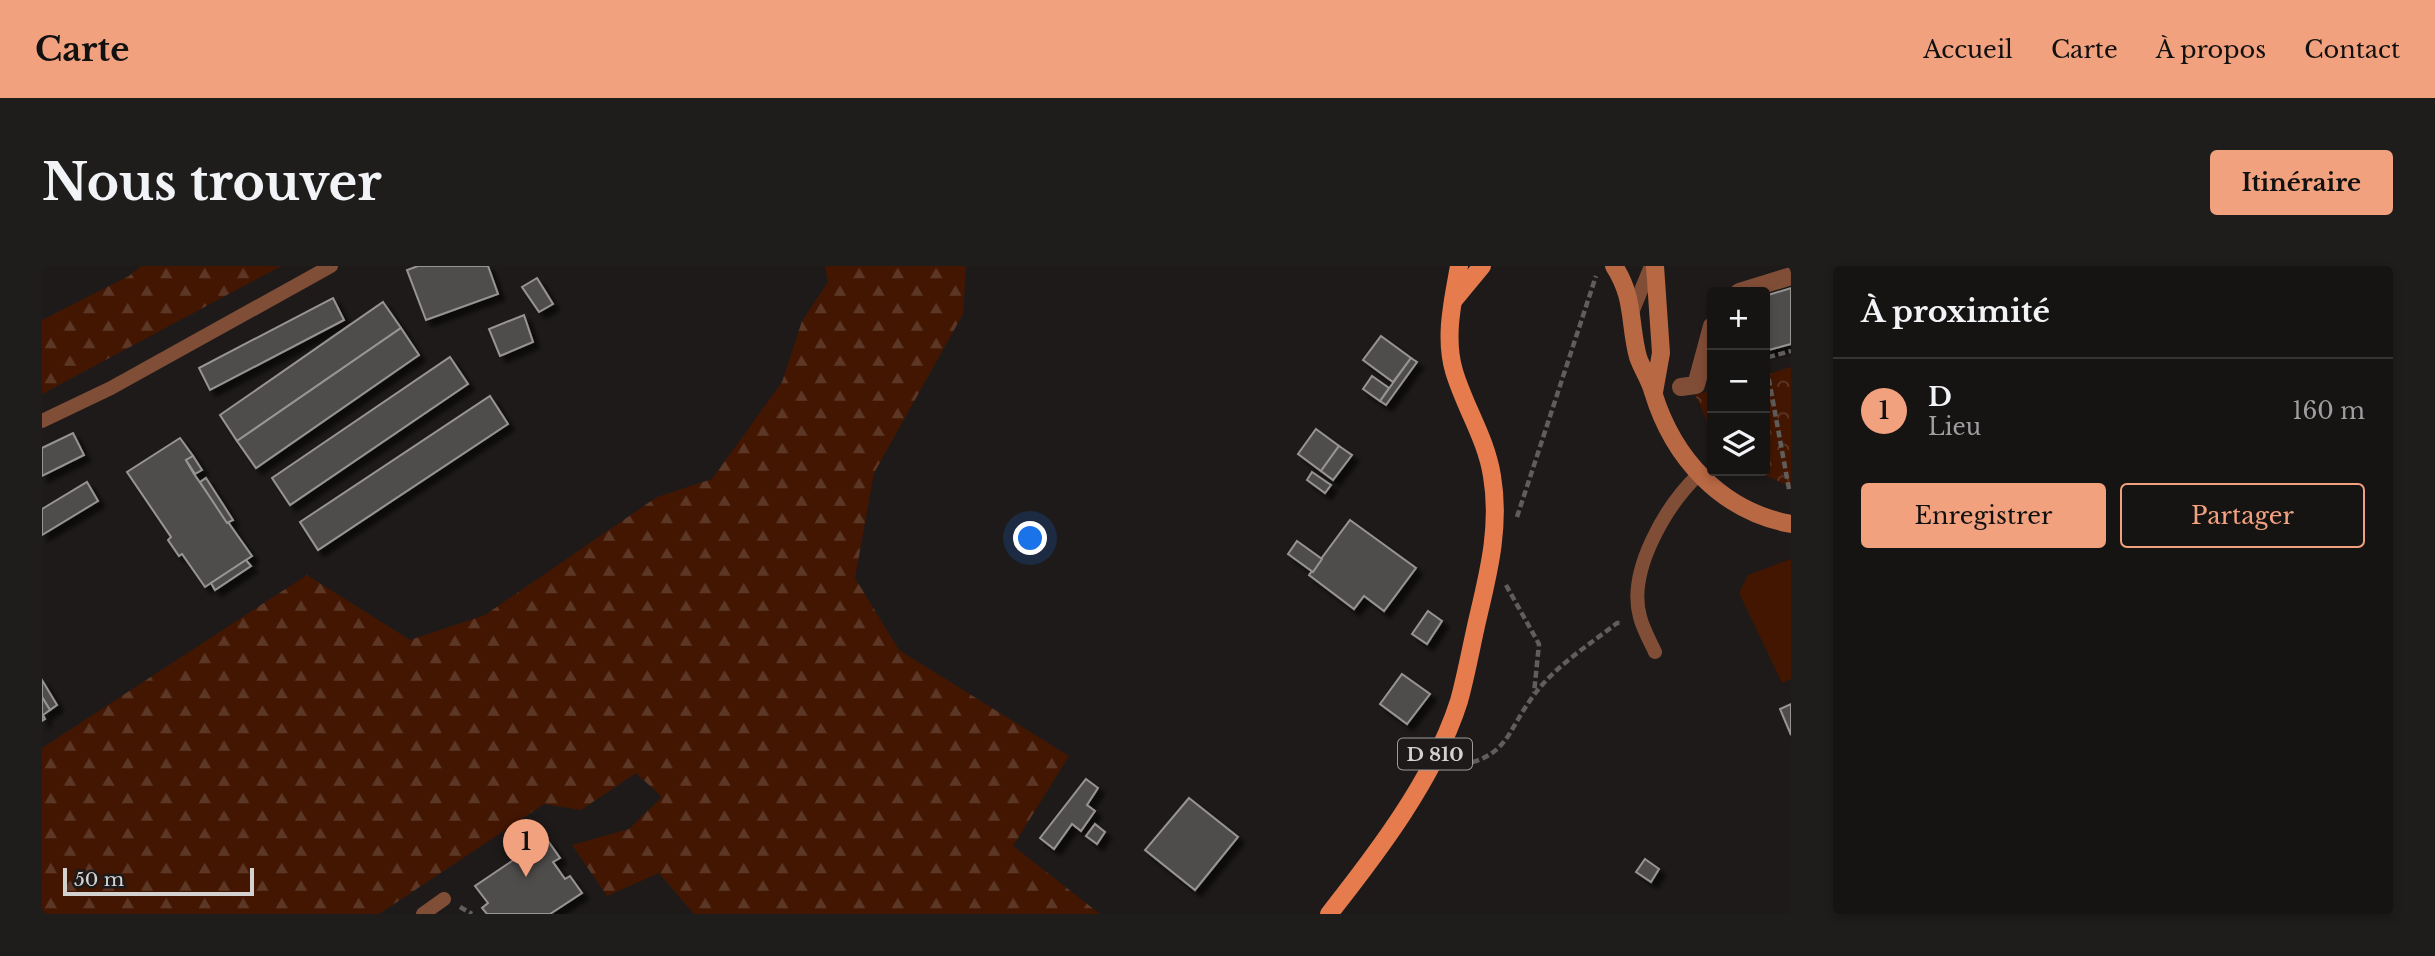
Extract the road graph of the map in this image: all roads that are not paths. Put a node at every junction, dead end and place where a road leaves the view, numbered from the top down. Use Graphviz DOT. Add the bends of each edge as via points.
graph roads {
  1 [pos="331,266"];
  2 [pos="1459,266"];
  3 [pos="1482,266"];
  4 [pos="1653,266"];
  5 [pos="1607,269"];
  6 [pos="1791,276"];
  7 [pos="1755,287"];
  8 [pos="1453,302"];
  9 [pos="1633,310"];
  10 [pos="1707,344"];
  11 [pos="1681,387"];
  12 [pos="1654,392"];
  13 [pos="42,421"];
  14 [pos="1698,475"];
  15 [pos="1791,524"];
  16 [pos="1655,652"];
  17 [pos="444,899"];
  18 [pos="423,914"];
  19 [pos="1329,914"];
  1 -- 13 [label="lane" via="111,388"];
  2 -- 8 [label="main road, D 810"];
  3 -- 8 [label="main road"];
  4 -- 9 [label="lane"];
  4 -- 12 [label="street" via="1661,353"];
  5 -- 9 [label="street"];
  6 -- 7 [label="street"];
  8 -- 19 [label="main road, D 810" via="1454,372 1485,442 1493,478 1496,525 1489,570 1458,702 1427,771 1394,826"];
  9 -- 12 [label="street" via="1638,357"];
  10 -- 11 [label="street" via="1696,385"];
  12 -- 14 [label="street" via="1672,441"];
  14 -- 15 [label="street" via="1757,516"];
  14 -- 16 [label="lane" via="1666,510 1647,552 1639,615"];
  17 -- 18 [label="lane"];
}
